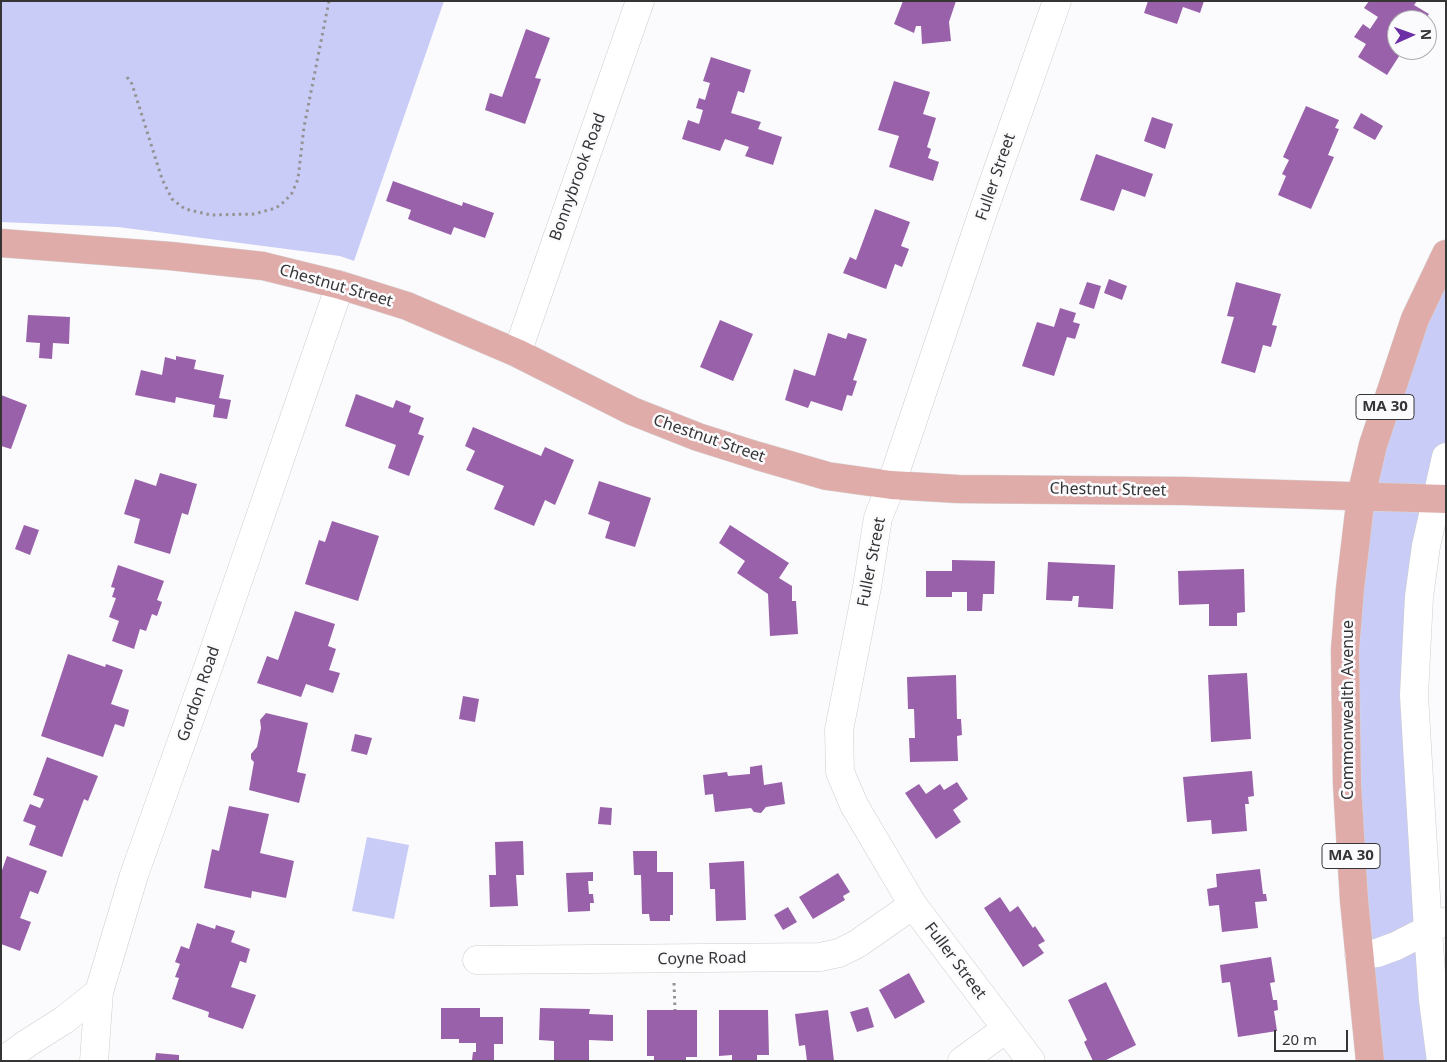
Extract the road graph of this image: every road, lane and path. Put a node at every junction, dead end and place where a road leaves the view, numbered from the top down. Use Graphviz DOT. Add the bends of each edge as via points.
graph roads {
  1 [pos="329,1"];
  2 [pos="640,1"];
  3 [pos="1057,1"];
  4 [pos="127,77"];
  5 [pos="1,243"];
  6 [pos="1446,254"];
  7 [pos="340,285"];
  8 [pos="517,353"];
  9 [pos="1446,457"];
  10 [pos="891,485"];
  11 [pos="1361,496"];
  12 [pos="1441,499"];
  13 [pos="913,905"];
  14 [pos="1437,926"];
  15 [pos="1359,955"];
  16 [pos="477,960"];
  17 [pos="674,978"];
  18 [pos="99,992"];
  19 [pos="675,1010"];
  20 [pos="1006,1029"];
  21 [pos="3,1061"];
  22 [pos="94,1061"];
  23 [pos="962,1061"];
  24 [pos="1031,1061"];
  25 [pos="1370,1061"];
  26 [pos="1441,1061"];
  1 -- 4 [label="path" via="304,127 298,179 292,193 276,208 254,214 211,215 186,209 172,199 166,191"];
  2 -- 8 [label="street, Bonnybrook Road"];
  3 -- 10 [label="street, Fuller Street"];
  5 -- 7 [label="main road, Chestnut Street" via="263,266"];
  6 -- 11 [label="main road, Commonwealth Avenue / MA 30" via="1404,350 1373,445"];
  7 -- 8 [label="main road, Chestnut Street" via="407,306"];
  7 -- 18 [label="street, Gordon Road" via="134,875"];
  8 -- 10 [label="main road, Chestnut Street" via="632,411 698,437 828,476"];
  9 -- 12 [label="street"];
  10 -- 11 [label="main road, Chestnut Street"];
  10 -- 13 [label="street, Fuller Street" via="878,518 839,730 840,772 854,805"];
  11 -- 12 [label="main road, Chestnut Street"];
  11 -- 15 [label="main road, Commonwealth Avenue / MA 30" via="1345,650 1347,784"];
  12 -- 14 [label="street" via="1426,546 1419,597 1414,695"];
  13 -- 16 [label="street, Coyne Road" via="857,944 839,953 820,957"];
  13 -- 20 [label="street, Fuller Street"];
  14 -- 15 [label="street" via="1396,946"];
  14 -- 26 [label="street" via="1433,1000"];
  15 -- 25 [label="main road, Commonwealth Avenue / MA 30"];
  17 -- 19 [label="path"];
  18 -- 21 [label="street"];
  18 -- 22 [label="street, Gordon Road"];
  20 -- 23 [label="street"];
  20 -- 24 [label="street, Fuller Street"];
}
